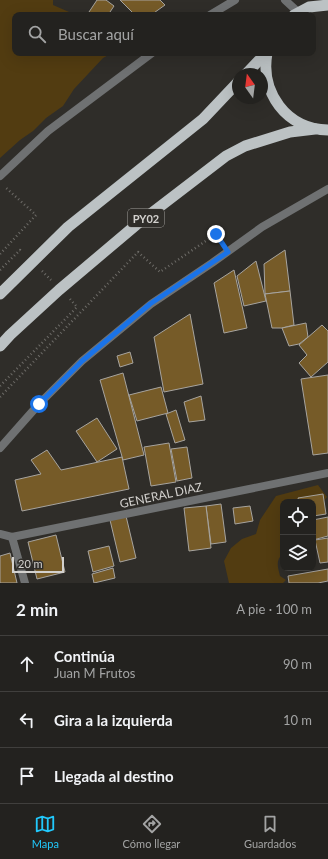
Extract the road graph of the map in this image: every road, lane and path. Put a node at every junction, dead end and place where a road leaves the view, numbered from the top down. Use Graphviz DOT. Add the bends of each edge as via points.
graph roads {
  1 [pos="235,0"];
  2 [pos="285,0"];
  3 [pos="328,5"];
  4 [pos="215,12"];
  5 [pos="294,12"];
  6 [pos="300,12"];
  7 [pos="148,56"];
  8 [pos="264,56"];
  9 [pos="267,56"];
  10 [pos="252,68"];
  11 [pos="232,88"];
  12 [pos="315,129"];
  13 [pos="328,130"];
  14 [pos="0,176"];
  15 [pos="0,182"];
  16 [pos="328,188"];
  17 [pos="20,250"];
  18 [pos="228,252"];
  19 [pos="0,254"];
  20 [pos="0,270"];
  21 [pos="0,294"];
  22 [pos="78,306"];
  23 [pos="0,346"];
  24 [pos="0,386"];
  25 [pos="0,397"];
  26 [pos="0,448"];
  27 [pos="328,473"];
  28 [pos="0,534"];
  29 [pos="12,537"];
  30 [pos="25,583"];
  1 -- 4 [label="street"];
  2 -- 5 [label="street"];
  3 -- 6 [label="highway"];
  7 -- 14 [label="street" via="48,131"];
  8 -- 10 [label="highway, PY02"];
  9 -- 12 [label="highway, PY02" via="266,72 270,91 275,100 288,116"];
  11 -- 21 [label="highway" via="203,119 68,227"];
  12 -- 13 [label="highway, PY02"];
  12 -- 23 [label="highway, PY02" via="285,133 246,146 226,156 136,225 54,295"];
  15 -- 19 [label="path" via="36,215"];
  16 -- 18 [label="street" via="262,227"];
  17 -- 20 [label="path"];
  18 -- 25 [label="path" via="216,234 160,272 138,252"];
  18 -- 26 [label="street" via="150,304 82,361"];
  22 -- 24 [label="path"];
  27 -- 29 [label="street, GENERAL DIAZ"];
  28 -- 29 [label="street, GENERAL DIAZ"];
  29 -- 30 [label="street"];
}
